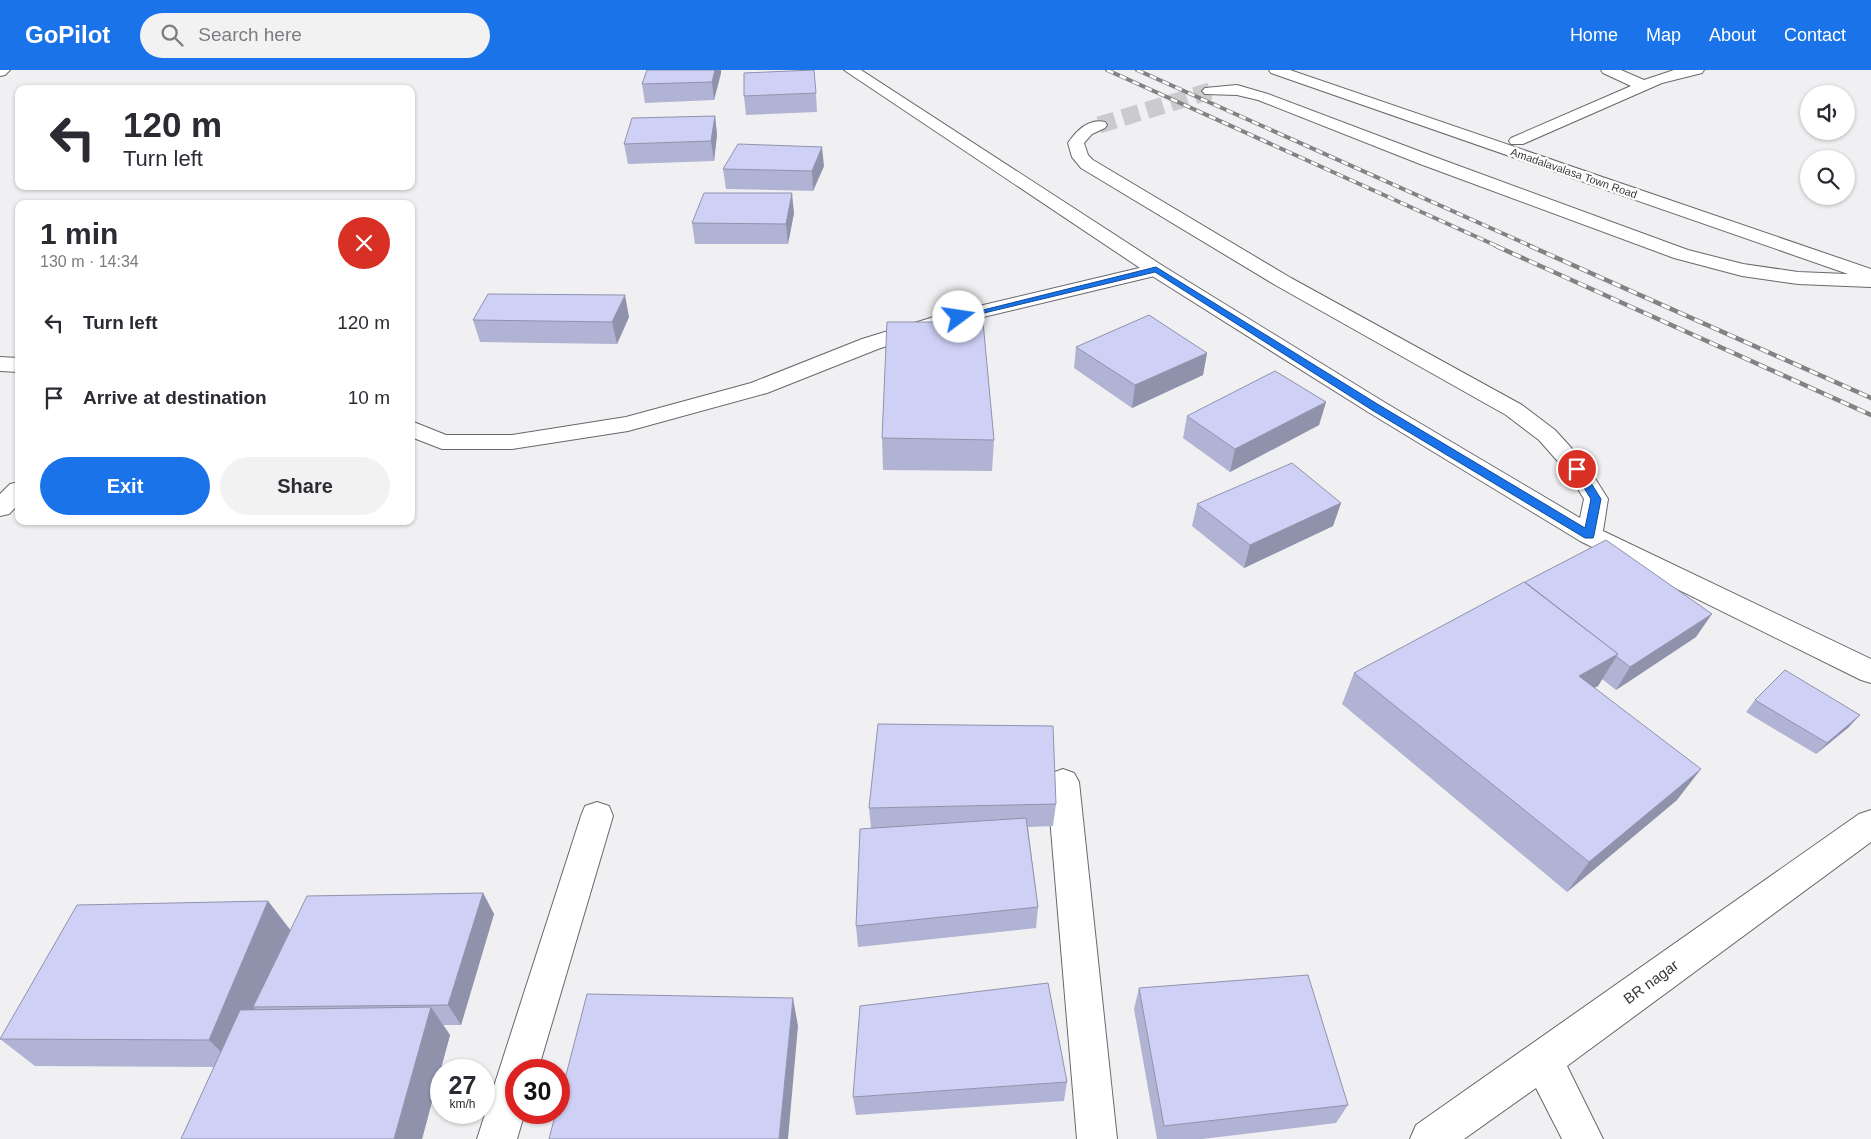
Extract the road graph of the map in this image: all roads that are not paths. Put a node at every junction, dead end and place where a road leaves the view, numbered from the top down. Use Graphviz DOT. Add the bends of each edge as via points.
graph roads {
  1 [pos="851,70"];
  2 [pos="1276,70"];
  3 [pos="1310,70"];
  4 [pos="1608,70"];
  5 [pos="1697,70"];
  6 [pos="1645,86"];
  7 [pos="1210,90"];
  8 [pos="1099,125"];
  9 [pos="1517,140"];
  10 [pos="1871,259"];
  11 [pos="1156,270"];
  12 [pos="1871,276"];
  13 [pos="1871,281"];
  14 [pos="0,364"];
  15 [pos="15,365"];
  16 [pos="415,430"];
  17 [pos="15,494"];
  18 [pos="0,508"];
  19 [pos="1589,535"];
  20 [pos="1871,672"];
  21 [pos="1063,782"];
  22 [pos="598,816"];
  23 [pos="1871,824"];
  24 [pos="522,1059"];
  25 [pos="1543,1060"];
  26 [pos="505,1115"];
  27 [pos="498,1139"];
  28 [pos="1097,1139"];
  29 [pos="1430,1139"];
  30 [pos="1583,1139"];
  1 -- 11 [label="street"];
  2 -- 12 [label="street, Amadalavalasa Town Road"];
  3 -- 9 [label="street, Amadalavalasa Town Road"];
  4 -- 6 [label="street"];
  5 -- 6 [label="street"];
  6 -- 9 [label="street"];
  7 -- 13 [label="street" via="1237,90 1263,97 1681,254 1742,270 1798,278"];
  8 -- 19 [label="street" via="1086,131 1076,143 1080,157 1087,164 1284,282 1514,410 1547,435 1577,469 1596,499"];
  9 -- 10 [label="street, Amadalavalasa Town Road"];
  11 -- 16 [label="street" via="944,320 870,344 759,388 628,424 512,442 442,442"];
  11 -- 19 [label="street" via="1376,408"];
  14 -- 15 [label="street"];
  17 -- 18 [label="street"];
  19 -- 20 [label="street"];
  21 -- 28 [label="street"];
  22 -- 24 [label="street"];
  23 -- 25 [label="street, BR nagar"];
  25 -- 29 [label="street, BR nagar"];
  25 -- 30 [label="street"];
  26 -- 27 [label="street"];
}
